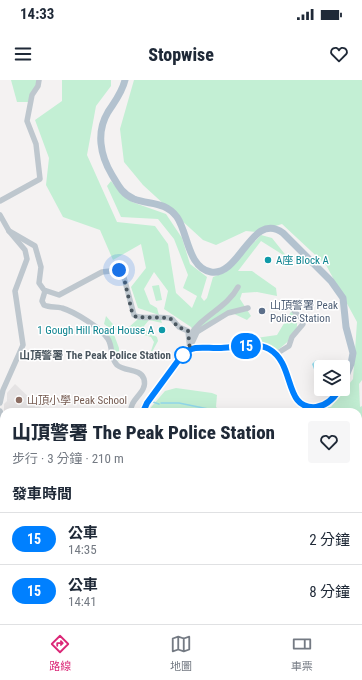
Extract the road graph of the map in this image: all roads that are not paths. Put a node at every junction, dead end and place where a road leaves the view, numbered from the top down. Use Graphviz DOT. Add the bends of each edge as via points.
graph roads {
  1 [pos="39,80"];
  2 [pos="125,80"];
  3 [pos="0,201"];
  4 [pos="0,214"];
  5 [pos="9,231"];
  6 [pos="238,287"];
  7 [pos="45,291"];
  8 [pos="288,304"];
  9 [pos="248,308"];
  10 [pos="189,338"];
  11 [pos="190,350"];
  12 [pos="276,354"];
  13 [pos="350,366"];
  14 [pos="334,396"];
  15 [pos="0,403"];
  16 [pos="132,408"];
  17 [pos="145,408"];
  1 -- 3 [label="street" via="32,94 27,119 35,139 40,180"];
  2 -- 13 [label="main road" via="119,97 104,120 100,140 104,161 121,190 134,199 159,204 170,210 180,223 196,261 209,272 219,272 228,267 262,231 274,229 286,236 334,284 343,298 346,327 353,353"];
  4 -- 5 [label="street"];
  5 -- 7 [label="street" via="35,244 40,265 39,283"];
  5 -- 15 [label="street" via="23,248 27,258 16,291 24,343 3,390"];
  6 -- 10 [label="street" via="232,296 195,328"];
  7 -- 10 [label="street" via="59,295 102,272 119,270 123,274 135,316 170,318 178,327 187,330"];
  7 -- 16 [label="street" via="42,300 44,305 64,309 82,318 107,338 118,366 142,376 144,386"];
  8 -- 12 [label="street" via="303,324 292,337 289,346"];
  9 -- 11 [label="street" via="228,312 197,332"];
  10 -- 11 [label="street"];
  11 -- 12 [label="main road" via="200,347 255,345"];
  11 -- 17 [label="main road" via="179,359"];
  12 -- 14 [label="main road" via="284,364 294,396 304,404 310,407 321,406"];
}
